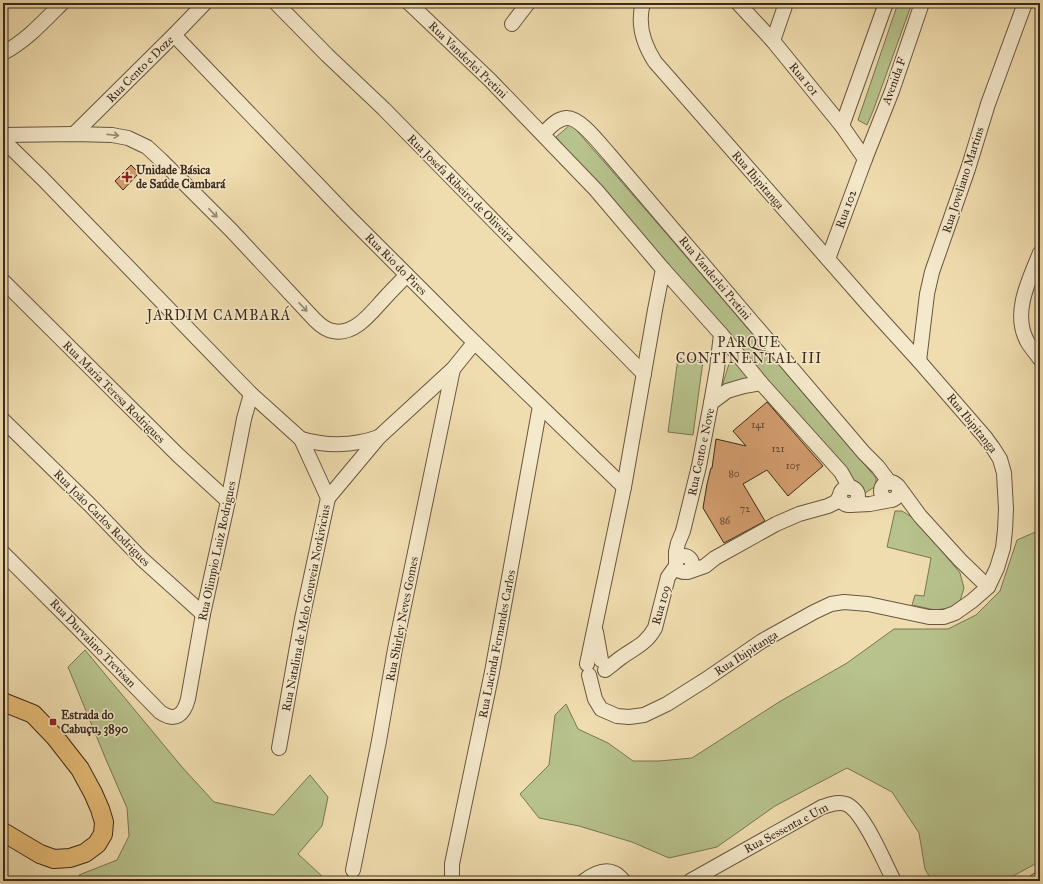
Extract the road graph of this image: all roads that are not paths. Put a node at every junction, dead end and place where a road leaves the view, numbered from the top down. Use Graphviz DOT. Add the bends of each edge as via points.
graph roads {
  1 [pos="62,3"];
  2 [pos="204,3"];
  3 [pos="276,3"];
  4 [pos="410,3"];
  5 [pos="528,3"];
  6 [pos="643,3"];
  7 [pos="738,3"];
  8 [pos="786,3"];
  9 [pos="886,3"];
  10 [pos="922,3"];
  11 [pos="1025,3"];
  12 [pos="512,24"];
  13 [pos="174,35"];
  14 [pos="773,41"];
  15 [pos="3,53"];
  16 [pos="842,126"];
  17 [pos="74,134"];
  18 [pos="543,134"];
  19 [pos="3,135"];
  20 [pos="3,140"];
  21 [pos="865,158"];
  22 [pos="1040,254"];
  23 [pos="828,259"];
  24 [pos="663,269"];
  25 [pos="407,275"];
  26 [pos="3,281"];
  27 [pos="722,334"];
  28 [pos="474,343"];
  29 [pos="1040,359"];
  30 [pos="919,361"];
  31 [pos="452,368"];
  32 [pos="644,374"];
  33 [pos="761,384"];
  34 [pos="251,394"];
  35 [pos="711,403"];
  36 [pos="540,406"];
  37 [pos="3,420"];
  38 [pos="379,437"];
  39 [pos="300,439"];
  40 [pos="624,487"];
  41 [pos="890,491"];
  42 [pos="847,496"];
  43 [pos="328,498"];
  44 [pos="228,501"];
  45 [pos="683,531"];
  46 [pos="3,553"];
  47 [pos="683,564"];
  48 [pos="988,586"];
  49 [pos="203,614"];
  50 [pos="597,668"];
  51 [pos="3,702"];
  52 [pos="186,708"];
  53 [pos="279,748"];
  54 [pos="3,832"];
  55 [pos="353,870"];
  56 [pos="589,878"];
  57 [pos="1040,879"];
  58 [pos="452,881"];
  59 [pos="624,881"];
  60 [pos="690,881"];
  61 [pos="893,881"];
  62 [pos="1036,881"];
  1 -- 15 [label="street"];
  2 -- 13 [label="street, Rua Cento e Doze"];
  3 -- 32 [label="street, Rua Josefa Ribeiro de Oliveira" via="384,109"];
  4 -- 18 [label="street, Rua Vanderlei Pretini"];
  5 -- 12 [label="street"];
  6 -- 23 [label="street, Rua Ibipitanga" via="643,35 655,62"];
  7 -- 14 [label="street, Rua 101"];
  8 -- 14 [label="street"];
  9 -- 16 [label="street"];
  10 -- 21 [label="street, Avenida F" via="892,91"];
  11 -- 30 [label="street, Rua Joveliano Martins" via="932,272"];
  13 -- 17 [label="street, Rua Cento e Doze"];
  13 -- 25 [label="street, Rua Rio do Pires"];
  14 -- 16 [label="street, Rua 101"];
  16 -- 21 [label="street, Rua 101"];
  17 -- 19 [label="street"];
  17 -- 25 [label="street, one-way" via="112,135 128,138 147,147 231,230 323,328 333,332 344,331 364,321"];
  18 -- 24 [label="street, Rua Vanderlei Pretini" via="596,190"];
  18 -- 41 [label="street, Rua Vanderlei Pretini" via="553,124 566,118 573,119 584,127 878,467"];
  20 -- 34 [label="street, Rua Natalina de Melo Gouveia Norkivicius" via="49,184"];
  21 -- 23 [label="street, Rua 102"];
  22 -- 29 [label="street" via="1020,313 1026,340"];
  23 -- 30 [label="street, Rua Ibipitanga"];
  24 -- 27 [label="street, Rua Vanderlei Pretini"];
  24 -- 32 [label="street, Rua Ibipitanga"];
  25 -- 28 [label="street, Rua Rio do Pires"];
  26 -- 44 [label="street, Rua Maria Teresa Rodrigues" via="178,455"];
  27 -- 33 [label="street, Rua Vanderlei Pretini"];
  27 -- 35 [label="street"];
  28 -- 31 [label="street"];
  28 -- 36 [label="street, Rua Rio do Pires"];
  30 -- 48 [label="street, Rua Ibipitanga" via="985,437 1000,459 1004,473 1005,530 997,568"];
  31 -- 38 [label="street"];
  31 -- 55 [label="street, Rua Shirley Neves Gomes"];
  32 -- 40 [label="street, Rua Ibipitanga"];
  33 -- 35 [label="street, Rua Cento e Nove" via="727,391"];
  33 -- 42 [label="street, Rua Vanderlei Pretini" via="841,472"];
  34 -- 39 [label="street, Rua Natalina de Melo Gouveia Norkivicius"];
  34 -- 44 [label="street, Rua Olimpio Luiz Rodrigues"];
  35 -- 45 [label="street, Rua Cento e Nove"];
  36 -- 40 [label="street, Rua Rio do Pires"];
  36 -- 58 [label="street, Rua Lucinda Fernandes Carlos" via="492,672 452,864"];
  37 -- 49 [label="street, Rua João Carlos Rodrigues" via="142,559"];
  38 -- 39 [label="street" via="344,444 314,443"];
  38 -- 43 [label="street"];
  39 -- 43 [label="street, Rua Natalina de Melo Gouveia Norkivicius"];
  40 -- 50 [label="street, Rua Ibipitanga" via="595,626"];
  41 -- 42 [label="street"];
  41 -- 48 [label="street" via="920,516"];
  42 -- 47 [label="street" via="828,506 798,514 776,524 715,558"];
  43 -- 53 [label="street, Rua Natalina de Melo Gouveia Norkivicius" via="302,619"];
  44 -- 49 [label="street, Rua Olimpio Luiz Rodrigues"];
  45 -- 47 [label="street, Rua 109" via="676,552"];
  46 -- 52 [label="street, Rua Durvalino Trevisan" via="160,712 167,717 174,717"];
  47 -- 50 [label="street, Rua 109" via="668,577 651,636 623,656"];
  48 -- 50 [label="street, Rua Ibipitanga" via="955,613 944,617 929,617 868,604 831,604 762,641 705,680 644,716 617,716 601,709 595,699"];
  49 -- 52 [label="street, Rua Olimpio Luiz Rodrigues"];
  51 -- 54 [label="main road" via="33,714 55,737 80,769 104,822 103,834 97,844 85,853 70,858 54,859 40,854"];
  56 -- 59 [label="street" via="604,871 614,873"];
  57 -- 62 [label="street"];
  60 -- 61 [label="street, Rua Sessenta e Um" via="822,807 834,803 845,803 863,820"];
}
